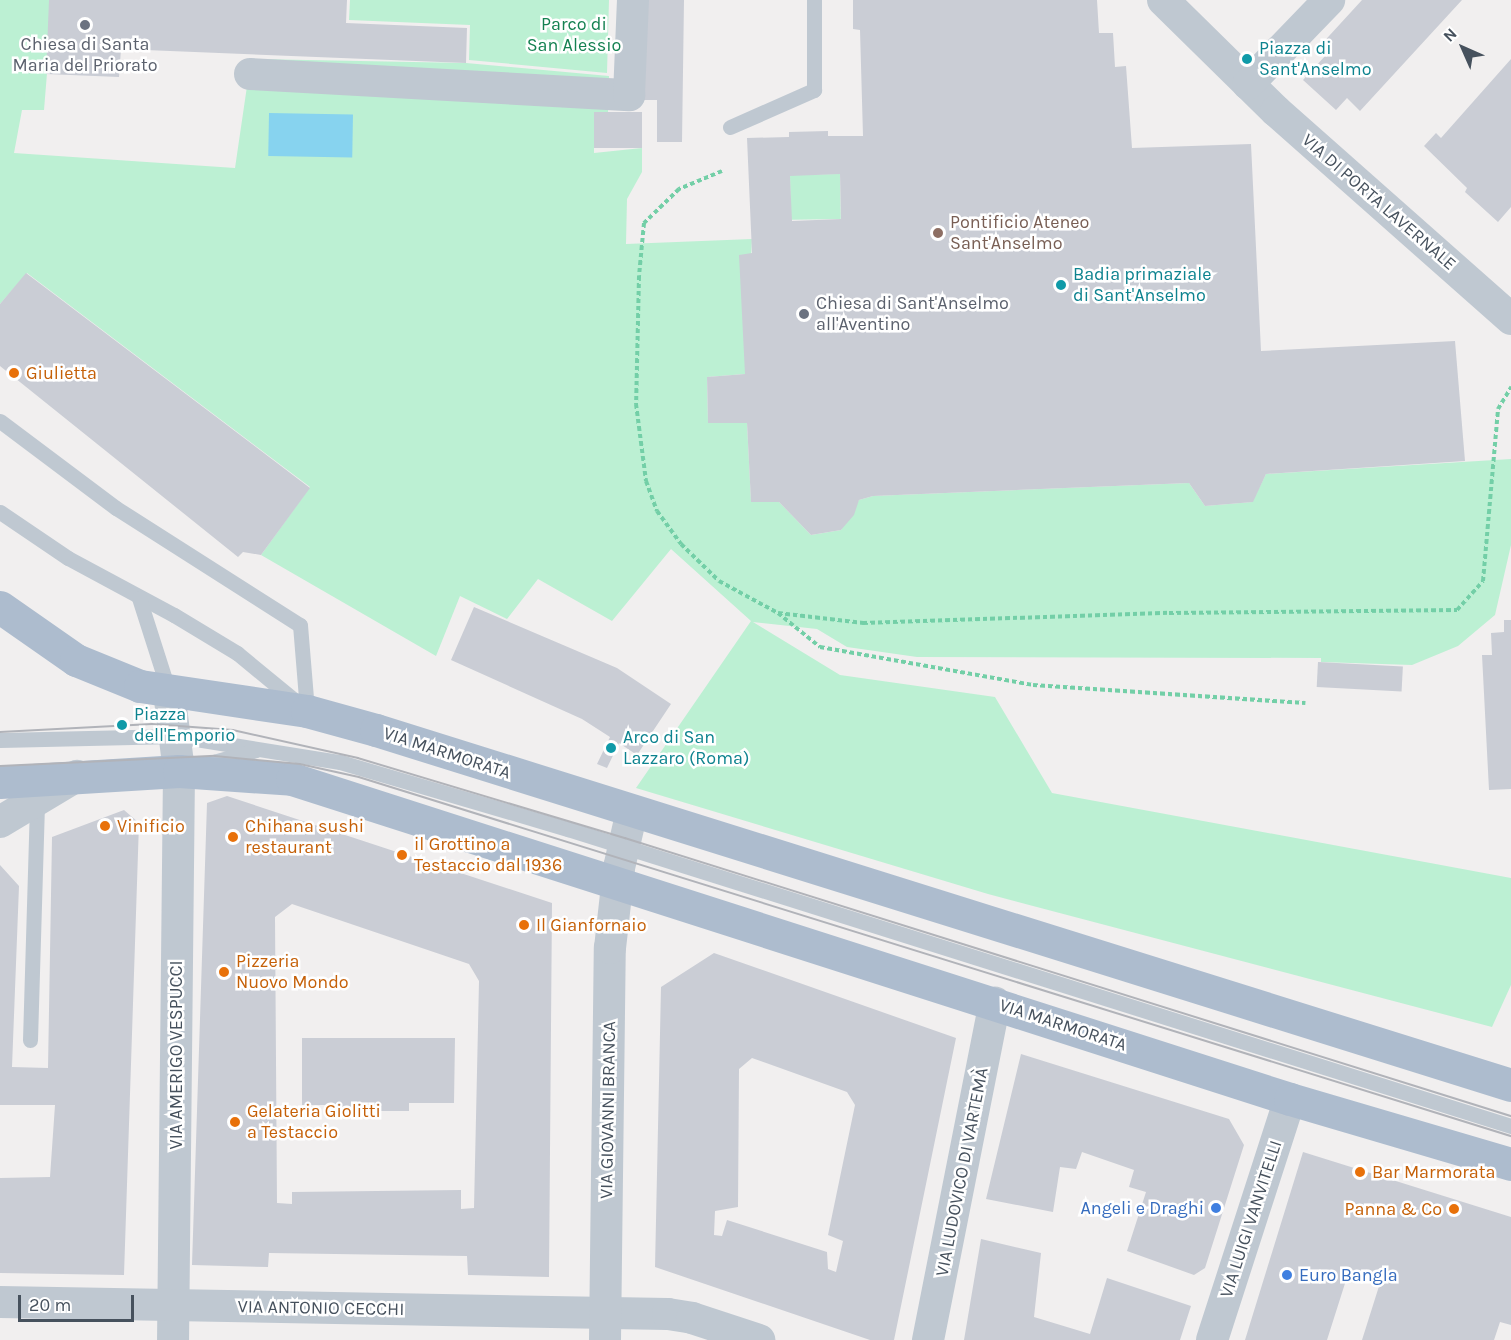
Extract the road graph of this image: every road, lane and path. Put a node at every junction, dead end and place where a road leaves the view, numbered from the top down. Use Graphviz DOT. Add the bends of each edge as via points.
graph roads {
  1 [pos="633,0"];
  2 [pos="814,0"];
  3 [pos="1163,0"];
  4 [pos="1329,0"];
  5 [pos="250,74"];
  6 [pos="1248,84"];
  7 [pos="730,127"];
  8 [pos="722,171"];
  9 [pos="1511,319"];
  10 [pos="1511,387"];
  11 [pos="0,421"];
  12 [pos="0,512"];
  13 [pos="139,598"];
  14 [pos="0,607"];
  15 [pos="778,613"];
  16 [pos="170,692"];
  17 [pos="1305,703"];
  18 [pos="307,711"];
  19 [pos="177,736"];
  20 [pos="0,740"];
  21 [pos="257,761"];
  22 [pos="178,771"];
  23 [pos="77,776"];
  24 [pos="0,782"];
  25 [pos="37,800"];
  26 [pos="632,811"];
  27 [pos="0,822"];
  28 [pos="623,847"];
  29 [pos="617,881"];
  30 [pos="995,1003"];
  31 [pos="30,1040"];
  32 [pos="1511,1085"];
  33 [pos="1290,1099"];
  34 [pos="1511,1126"];
  35 [pos="1511,1164"];
  36 [pos="0,1302"];
  37 [pos="173,1305"];
  38 [pos="605,1327"];
  39 [pos="173,1340"];
  40 [pos="759,1340"];
  41 [pos="928,1340"];
  42 [pos="1212,1340"];
  1 -- 5 [label="street" via="629,95"];
  2 -- 7 [label="lane" via="814,90"];
  3 -- 6 [label="street"];
  4 -- 6 [label="street"];
  6 -- 9 [label="street, VIA DI PORTA LAVERNALE"];
  8 -- 15 [label="path" via="680,189 644,223 636,404 646,481 657,511 681,544 719,581"];
  10 -- 15 [label="path" via="1498,409 1483,580 1457,610 1169,613 863,623"];
  11 -- 18 [label="lane" via="116,508 300,625"];
  12 -- 13 [label="lane" via="68,558"];
  13 -- 16 [label="lane"];
  13 -- 18 [label="lane" via="245,659"];
  14 -- 16 [label="main road" via="76,660 141,686"];
  15 -- 17 [label="path" via="820,647 1034,685"];
  16 -- 18 [label="main road, VIA MARMORATA"];
  16 -- 19 [label="street"];
  18 -- 26 [label="main road, VIA MARMORATA"];
  19 -- 20 [label="lane"];
  19 -- 21 [label="lane"];
  19 -- 22 [label="street"];
  21 -- 22 [label="main road"];
  21 -- 28 [label="lane, VIA MARMORATA" via="361,767"];
  21 -- 29 [label="main road, VIA MARMORATA" via="335,791"];
  22 -- 23 [label="main road"];
  22 -- 37 [label="street, VIA AMERIGO VESPUCCI"];
  23 -- 24 [label="main road"];
  23 -- 25 [label="street"];
  25 -- 27 [label="street"];
  25 -- 31 [label="lane"];
  26 -- 28 [label="street"];
  26 -- 32 [label="main road, VIA MARMORATA"];
  28 -- 29 [label="street"];
  28 -- 34 [label="lane, VIA MARMORATA"];
  29 -- 30 [label="main road, VIA MARMORATA"];
  29 -- 38 [label="street, VIA GIOVANNI BRANCA" via="610,948"];
  30 -- 33 [label="main road, VIA MARMORATA"];
  30 -- 41 [label="street, VIA LUDOVICO DI VARTEMÀ"];
  33 -- 35 [label="main road, VIA MARMORATA"];
  33 -- 42 [label="street, VIA LUIGI VANVITELLI"];
  36 -- 37 [label="street, VIA ANTONIO CECCHI"];
  37 -- 38 [label="street, VIA ANTONIO CECCHI"];
  37 -- 39 [label="street, VIA AMERIGO VESPUCCI"];
  38 -- 40 [label="street, VIA ANTONIO CECCHI" via="692,1318"];
}
